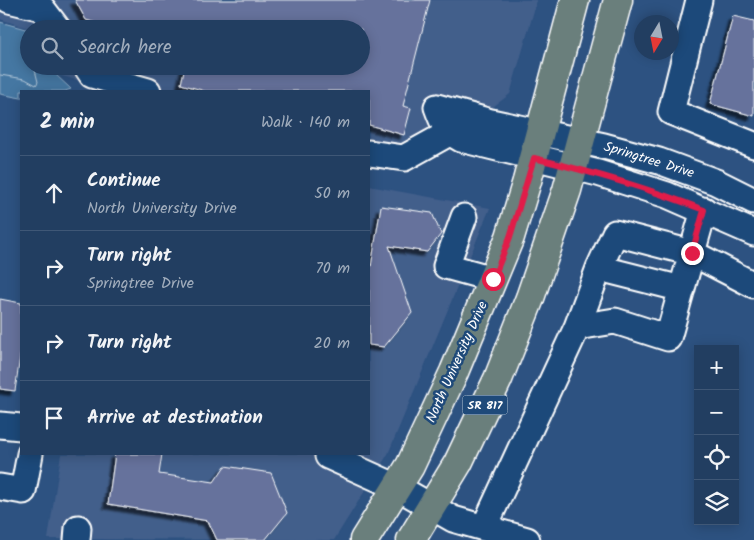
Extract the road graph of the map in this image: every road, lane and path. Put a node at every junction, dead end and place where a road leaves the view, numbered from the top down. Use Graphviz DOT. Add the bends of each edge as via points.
graph roads {
  1 [pos="9,0"];
  2 [pos="575,0"];
  3 [pos="618,0"];
  4 [pos="700,0"];
  5 [pos="51,20"];
  6 [pos="92,75"];
  7 [pos="144,90"];
  8 [pos="541,132"];
  9 [pos="449,133"];
  10 [pos="580,140"];
  11 [pos="754,145"];
  12 [pos="370,153"];
  13 [pos="534,158"];
  14 [pos="573,167"];
  15 [pos="754,201"];
  16 [pos="704,210"];
  17 [pos="464,217"];
  18 [pos="754,233"];
  19 [pos="692,253"];
  20 [pos="599,268"];
  21 [pos="493,279"];
  22 [pos="754,286"];
  23 [pos="682,289"];
  24 [pos="577,327"];
  25 [pos="0,425"];
  26 [pos="20,427"];
  27 [pos="30,455"];
  28 [pos="328,455"];
  29 [pos="397,486"];
  30 [pos="0,487"];
  31 [pos="431,507"];
  32 [pos="484,528"];
  33 [pos="364,540"];
  34 [pos="410,540"];
  35 [pos="527,540"];
  1 -- 5 [label="street" via="42,8"];
  2 -- 8 [label="main road, North University Drive / SR 817"];
  3 -- 10 [label="main road, SR 817"];
  4 -- 11 [label="street" via="671,112"];
  6 -- 7 [label="street"];
  8 -- 9 [label="street, Springtree Drive" via="437,107"];
  8 -- 10 [label="street, Springtree Drive"];
  8 -- 13 [label="main road, North University Drive / SR 817"];
  9 -- 12 [label="street" via="404,158"];
  9 -- 13 [label="street, Springtree Drive"];
  10 -- 14 [label="main road, SR 817"];
  10 -- 15 [label="street, Springtree Drive" via="659,161 716,182"];
  13 -- 14 [label="street, Springtree Drive"];
  13 -- 21 [label="main road, North University Drive / SR 817" via="510,237"];
  14 -- 16 [label="street, Springtree Drive"];
  14 -- 31 [label="main road, SR 817" via="530,298 498,379 458,463"];
  16 -- 18 [label="street, Springtree Drive"];
  16 -- 19 [label="street"];
  17 -- 21 [label="street" via="446,266"];
  19 -- 20 [label="street" via="615,233"];
  19 -- 22 [label="street"];
  19 -- 23 [label="street"];
  20 -- 23 [label="street"];
  20 -- 24 [label="street"];
  21 -- 29 [label="main road, North University Drive / SR 817" via="454,372 410,466"];
  23 -- 24 [label="street" via="668,338 615,321"];
  24 -- 32 [label="street"];
  25 -- 26 [label="street"];
  27 -- 30 [label="street" via="23,491"];
  28 -- 29 [label="street"];
  29 -- 31 [label="street"];
  29 -- 33 [label="main road, North University Drive / SR 817"];
  31 -- 32 [label="street" via="453,519"];
  31 -- 34 [label="main road, SR 817"];
  32 -- 35 [label="street"];
}
